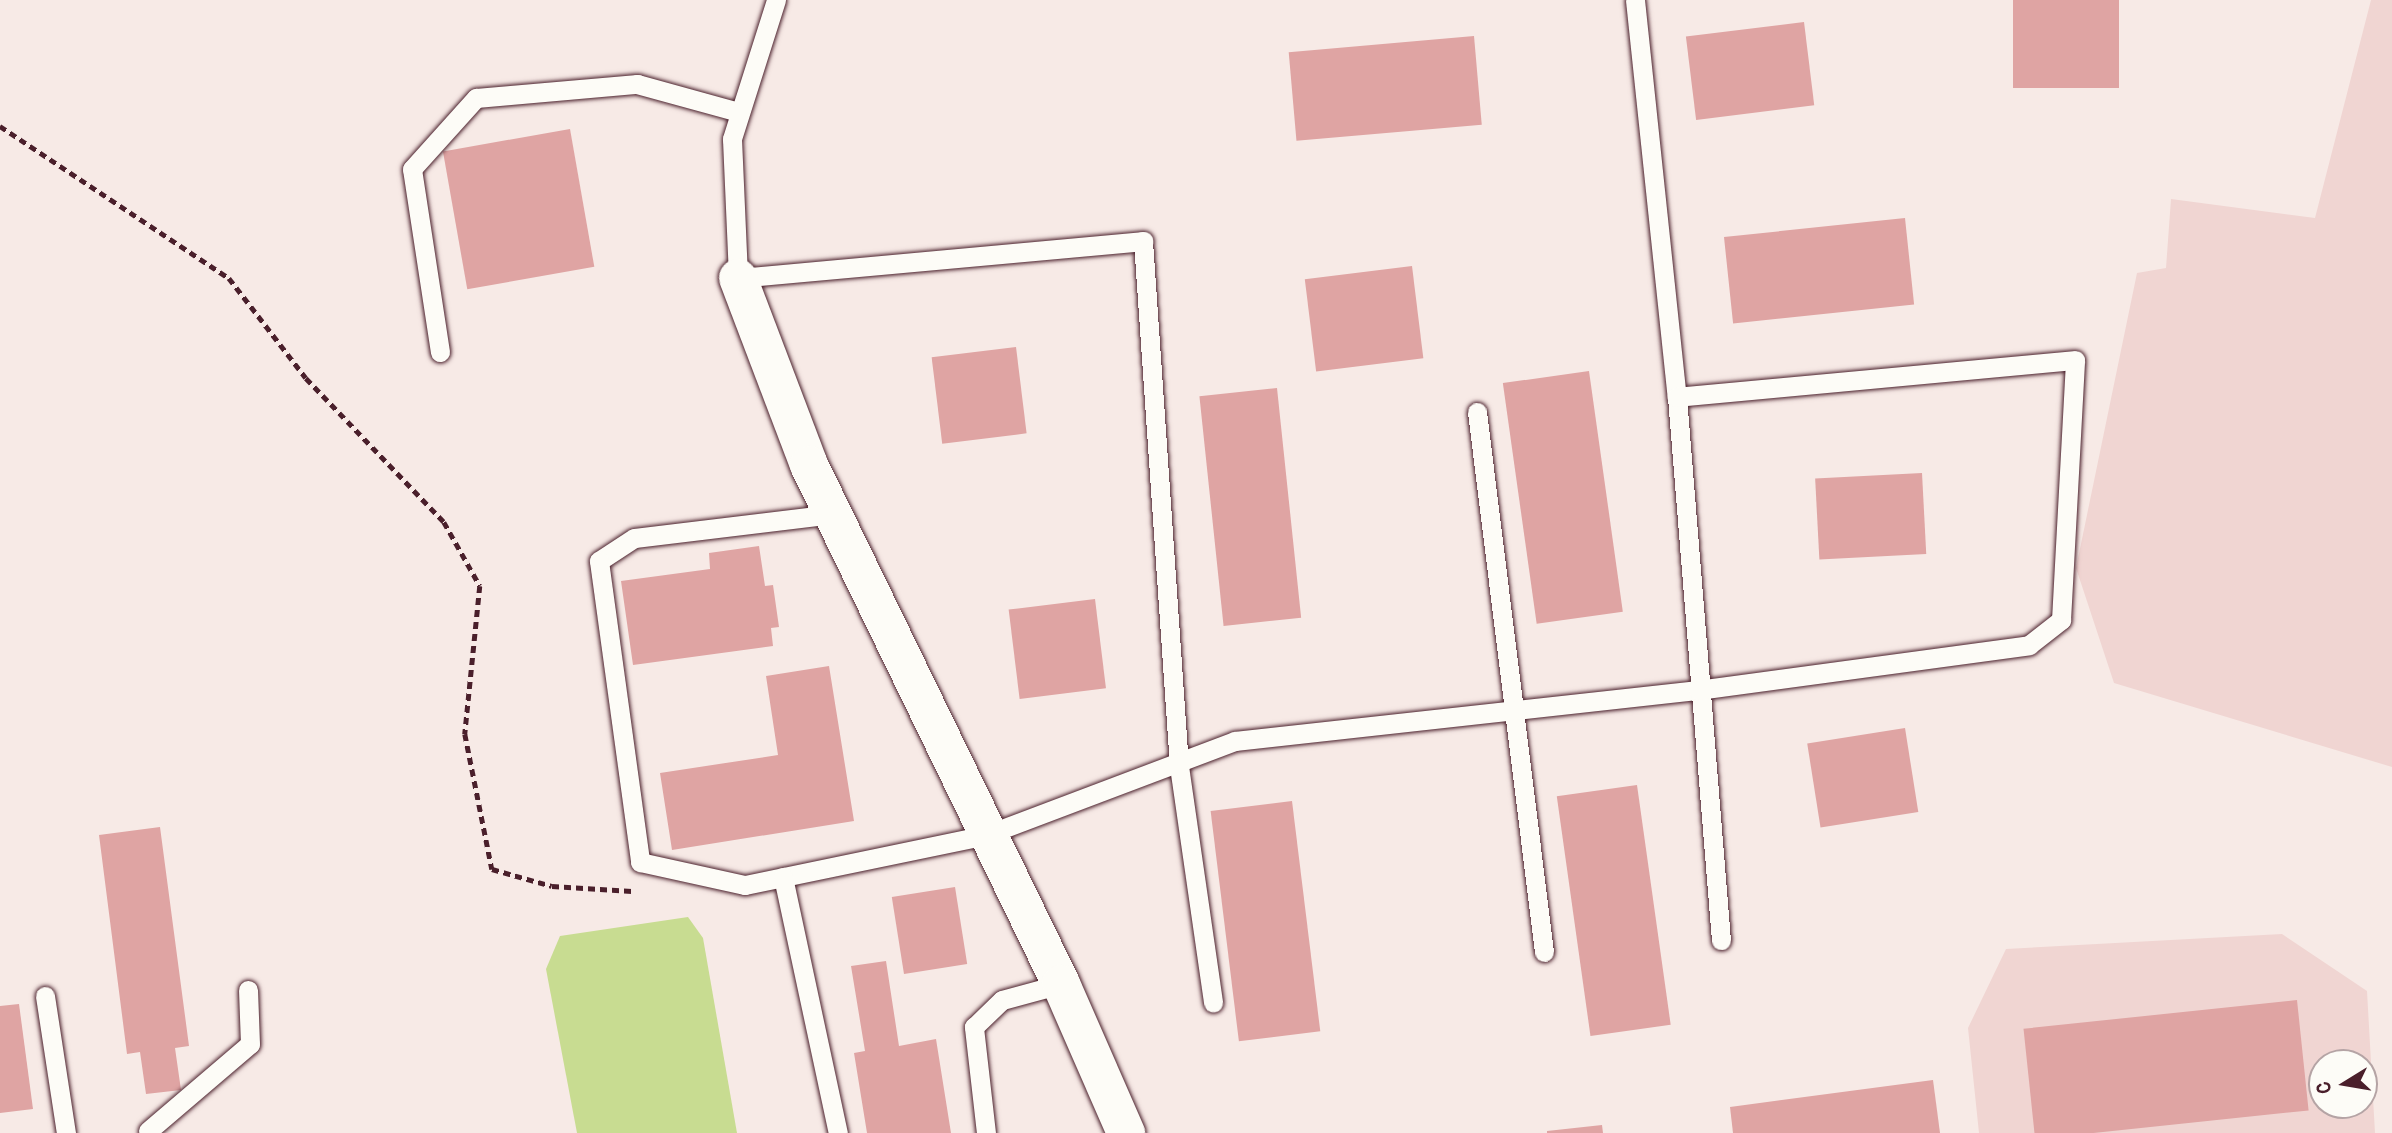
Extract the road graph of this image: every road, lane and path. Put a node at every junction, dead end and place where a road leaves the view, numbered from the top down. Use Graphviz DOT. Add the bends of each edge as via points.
graph roads {
  1 [pos="776,0"];
  2 [pos="1635,0"];
  3 [pos="739,112"];
  4 [pos="0,126"];
  5 [pos="738,278"];
  6 [pos="440,352"];
  7 [pos="1676,397"];
  8 [pos="1477,412"];
  9 [pos="832,514"];
  10 [pos="1698,690"];
  11 [pos="1517,706"];
  12 [pos="1180,766"];
  13 [pos="986,835"];
  14 [pos="783,877"];
  15 [pos="639,890"];
  16 [pos="1721,940"];
  17 [pos="1544,952"];
  18 [pos="1060,984"];
  19 [pos="248,990"];
  20 [pos="45,996"];
  21 [pos="1213,1003"];
  22 [pos="143,1132"];
  23 [pos="66,1133"];
  24 [pos="838,1133"];
  25 [pos="986,1133"];
  26 [pos="1126,1133"];
  1 -- 3 [label="lane"];
  2 -- 7 [label="lane"];
  3 -- 5 [label="lane" via="732,139"];
  3 -- 6 [label="lane" via="637,84 476,97 412,169"];
  4 -- 15 [label="path" via="229,278 306,378 444,522 480,586 465,734 492,869 552,886"];
  5 -- 9 [label="street"];
  5 -- 12 [label="lane" via="1143,241"];
  7 -- 10 [label="lane"];
  7 -- 10 [label="lane" via="2076,360 2061,620 2029,645"];
  8 -- 11 [label="lane"];
  9 -- 13 [label="street"];
  9 -- 14 [label="lane" via="634,538 599,561 640,862 745,885"];
  10 -- 11 [label="lane"];
  10 -- 16 [label="lane"];
  11 -- 12 [label="lane" via="1235,741"];
  11 -- 17 [label="lane"];
  12 -- 13 [label="lane"];
  12 -- 21 [label="lane"];
  13 -- 14 [label="lane"];
  13 -- 18 [label="street"];
  14 -- 24 [label="lane"];
  18 -- 25 [label="lane" via="1002,1000 974,1027"];
  18 -- 26 [label="street"];
  19 -- 22 [label="lane" via="250,1044"];
  20 -- 23 [label="lane"];
}
